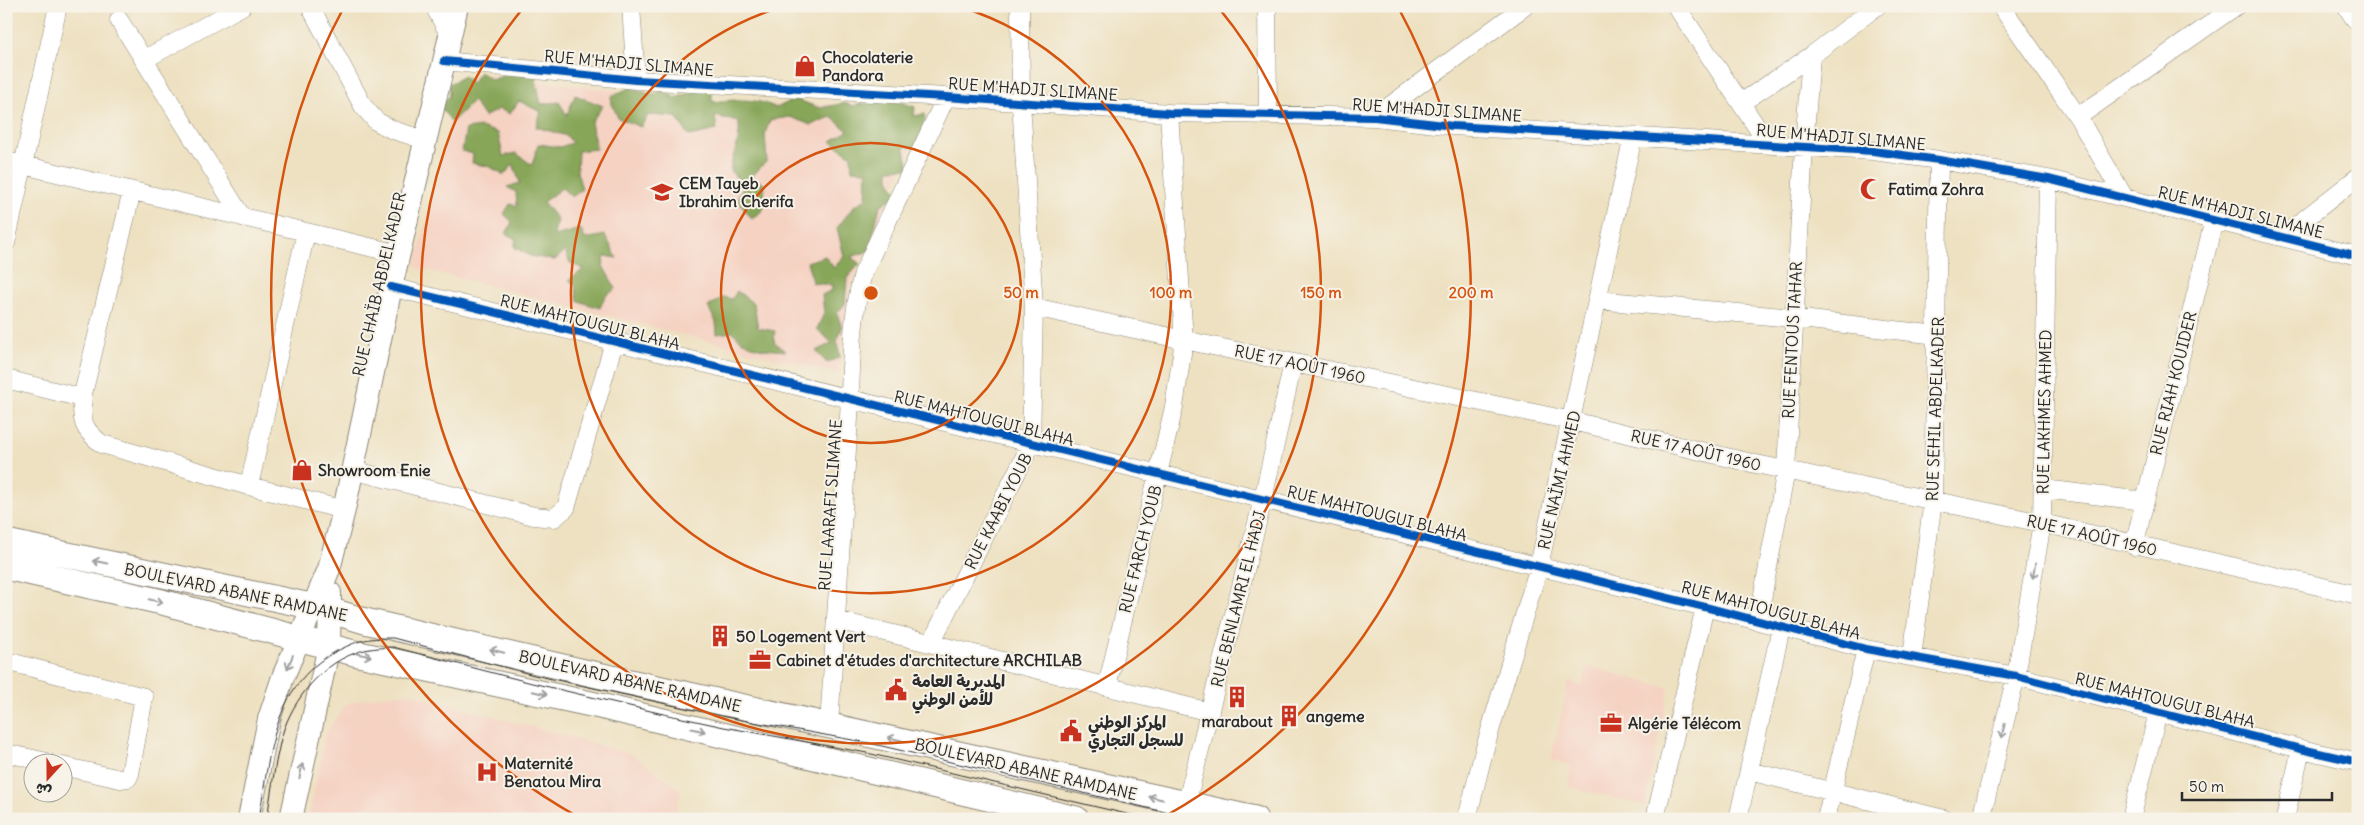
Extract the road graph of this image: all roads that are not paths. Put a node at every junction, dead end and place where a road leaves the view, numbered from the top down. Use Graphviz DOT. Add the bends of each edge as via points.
graph roads {
  1 [pos="58,6"];
  2 [pos="242,6"];
  3 [pos="310,6"];
  4 [pos="434,6"];
  5 [pos="457,6"];
  6 [pos="631,6"];
  7 [pos="1020,6"];
  8 [pos="1267,6"];
  9 [pos="1525,6"];
  10 [pos="1676,6"];
  11 [pos="1877,6"];
  12 [pos="2001,6"];
  13 [pos="2236,6"];
  14 [pos="2352,6"];
  15 [pos="2358,15"];
  16 [pos="119,20"];
  17 [pos="450,36"];
  18 [pos="1811,56"];
  19 [pos="145,59"];
  20 [pos="444,60"];
  21 [pos="636,80"];
  22 [pos="946,97"];
  23 [pos="1021,102"];
  24 [pos="1742,103"];
  25 [pos="1169,113"];
  26 [pos="1268,115"];
  27 [pos="1375,117"];
  28 [pos="2078,117"];
  29 [pos="1633,136"];
  30 [pos="426,140"];
  31 [pos="1768,144"];
  32 [pos="1804,146"];
  33 [pos="1939,160"];
  34 [pos="6,161"];
  35 [pos="25,165"];
  36 [pos="2358,177"];
  37 [pos="2048,179"];
  38 [pos="132,190"];
  39 [pos="2124,196"];
  40 [pos="242,217"];
  41 [pos="2214,220"];
  42 [pos="306,232"];
  43 [pos="2282,237"];
  44 [pos="6,244"];
  45 [pos="399,254"];
  46 [pos="2358,256"];
  47 [pos="391,287"];
  48 [pos="1597,300"];
  49 [pos="1034,307"];
  50 [pos="1793,318"];
  51 [pos="1937,335"];
  52 [pos="1184,340"];
  53 [pos="614,342"];
  54 [pos="1293,362"];
  55 [pos="6,379"];
  56 [pos="82,398"];
  57 [pos="850,399"];
  58 [pos="1572,421"];
  59 [pos="1032,444"];
  60 [pos="352,470"];
  61 [pos="1786,470"];
  62 [pos="1158,474"];
  63 [pos="249,486"];
  64 [pos="2043,489"];
  65 [pos="1263,499"];
  66 [pos="1933,500"];
  67 [pos="2144,501"];
  68 [pos="344,510"];
  69 [pos="2042,523"];
  70 [pos="6,542"];
  71 [pos="2134,546"];
  72 [pos="1539,566"];
  73 [pos="6,567"];
  74 [pos="2358,595"];
  75 [pos="1705,607"];
  76 [pos="322,609"];
  77 [pos="836,620"];
  78 [pos="1758,621"];
  79 [pos="1781,628"];
  80 [pos="300,639"];
  81 [pos="931,643"];
  82 [pos="329,646"];
  83 [pos="1866,649"];
  84 [pos="1912,657"];
  85 [pos="6,661"];
  86 [pos="2016,676"];
  87 [pos="1107,686"];
  88 [pos="1210,712"];
  89 [pos="2158,713"];
  90 [pos="829,724"];
  91 [pos="2301,749"];
  92 [pos="6,753"];
  93 [pos="22,757"];
  94 [pos="2358,762"];
  95 [pos="72,768"];
  96 [pos="1749,771"];
  97 [pos="1833,792"];
  98 [pos="1186,805"];
  99 [pos="249,819"];
  100 [pos="291,819"];
  101 [pos="1076,819"];
  102 [pos="1255,819"];
  103 [pos="1468,819"];
  104 [pos="1655,819"];
  105 [pos="1738,819"];
  106 [pos="1826,819"];
  107 [pos="1944,819"];
  108 [pos="1981,819"];
  109 [pos="2131,819"];
  110 [pos="2285,819"];
  1 -- 35 [label="street"];
  2 -- 19 [label="street"];
  3 -- 30 [label="street" via="363,106 376,121"];
  4 -- 17 [label="street"];
  5 -- 17 [label="street, RUE CHAÏB ABDELKADER"];
  6 -- 21 [label="street"];
  7 -- 23 [label="street, RUE KAABI YOUB"];
  8 -- 26 [label="street"];
  9 -- 27 [label="street"];
  10 -- 24 [label="street"];
  11 -- 18 [label="street"];
  12 -- 28 [label="street"];
  13 -- 28 [label="street"];
  14 -- 15 [label="main road"];
  16 -- 19 [label="street"];
  17 -- 20 [label="street, RUE CHAÏB ABDELKADER"];
  18 -- 24 [label="street"];
  18 -- 32 [label="street, RUE FENTOUS TAHAR"];
  19 -- 40 [label="street"];
  20 -- 21 [label="street, RUE M'HADJI SLIMANE"];
  20 -- 30 [label="street, RUE CHAÏB ABDELKADER"];
  21 -- 22 [label="street, RUE M'HADJI SLIMANE"];
  22 -- 23 [label="street, RUE M'HADJI SLIMANE"];
  22 -- 57 [label="street, RUE LAARAFI SLIMANE" via="863,273 853,322"];
  23 -- 25 [label="street, RUE M'HADJI SLIMANE"];
  23 -- 49 [label="street, RUE KAABI YOUB"];
  24 -- 31 [label="street"];
  25 -- 26 [label="street, RUE M'HADJI SLIMANE"];
  25 -- 52 [label="street, RUE FARCH YOUB"];
  26 -- 27 [label="street, RUE M'HADJI SLIMANE"];
  27 -- 29 [label="street, RUE M'HADJI SLIMANE" via="1453,126"];
  28 -- 39 [label="street"];
  29 -- 31 [label="street, RUE M'HADJI SLIMANE"];
  29 -- 48 [label="street, RUE NAÏMI AHMED"];
  30 -- 45 [label="street, RUE CHAÏB ABDELKADER"];
  31 -- 32 [label="street, RUE M'HADJI SLIMANE"];
  32 -- 33 [label="street, RUE M'HADJI SLIMANE"];
  32 -- 50 [label="street, RUE FENTOUS TAHAR"];
  33 -- 37 [label="street, RUE M'HADJI SLIMANE"];
  33 -- 51 [label="street, RUE SEHIL ABDELKADER"];
  34 -- 35 [label="street"];
  35 -- 38 [label="street"];
  35 -- 44 [label="street"];
  36 -- 43 [label="street"];
  37 -- 39 [label="street, RUE M'HADJI SLIMANE"];
  37 -- 64 [label="street, RUE LAKHMES AHMED"];
  38 -- 40 [label="street"];
  38 -- 56 [label="street"];
  39 -- 41 [label="street, RUE M'HADJI SLIMANE"];
  40 -- 42 [label="street"];
  41 -- 43 [label="street, RUE M'HADJI SLIMANE"];
  41 -- 67 [label="street, RUE RIAH KOUIDER"];
  42 -- 45 [label="street"];
  42 -- 63 [label="street"];
  43 -- 46 [label="street, RUE M'HADJI SLIMANE"];
  45 -- 47 [label="street, RUE CHAÏB ABDELKADER"];
  47 -- 53 [label="street, RUE MAHTOUGUI BLAHA"];
  47 -- 60 [label="street, RUE CHAÏB ABDELKADER"];
  48 -- 50 [label="street"];
  48 -- 58 [label="street, RUE NAÏMI AHMED"];
  49 -- 52 [label="street, RUE 17 AOÛT 1960"];
  49 -- 59 [label="street, RUE KAABI YOUB"];
  50 -- 51 [label="street"];
  50 -- 61 [label="street, RUE FENTOUS TAHAR"];
  51 -- 66 [label="street, RUE SEHIL ABDELKADER"];
  52 -- 54 [label="street, RUE 17 AOÛT 1960"];
  52 -- 62 [label="street, RUE FARCH YOUB" via="1174,407"];
  53 -- 57 [label="street, RUE MAHTOUGUI BLAHA"];
  53 -- 60 [label="street" via="566,508 554,518 534,516"];
  54 -- 58 [label="street, RUE 17 AOÛT 1960"];
  54 -- 65 [label="street, RUE BENLAMRI EL HADJ"];
  55 -- 56 [label="street"];
  56 -- 63 [label="street" via="82,421 88,434 102,444"];
  57 -- 59 [label="street, RUE MAHTOUGUI BLAHA"];
  57 -- 77 [label="street, RUE LAARAFI SLIMANE"];
  58 -- 61 [label="street, RUE 17 AOÛT 1960"];
  58 -- 72 [label="street, RUE NAÏMI AHMED"];
  59 -- 62 [label="street, RUE MAHTOUGUI BLAHA"];
  59 -- 81 [label="street, RUE KAABI YOUB"];
  60 -- 68 [label="street, RUE CHAÏB ABDELKADER"];
  61 -- 66 [label="street, RUE 17 AOÛT 1960"];
  61 -- 78 [label="street, RUE FENTOUS TAHAR"];
  62 -- 65 [label="street, RUE MAHTOUGUI BLAHA"];
  62 -- 87 [label="street, RUE FARCH YOUB"];
  63 -- 68 [label="street"];
  64 -- 67 [label="street"];
  64 -- 69 [label="street, RUE LAKHMES AHMED"];
  65 -- 72 [label="street, RUE MAHTOUGUI BLAHA"];
  65 -- 88 [label="street, RUE BENLAMRI EL HADJ"];
  66 -- 69 [label="street, RUE 17 AOÛT 1960"];
  66 -- 84 [label="street, RUE SEHIL ABDELKADER"];
  67 -- 71 [label="street, RUE RIAH KOUIDER"];
  68 -- 76 [label="street, RUE CHAÏB ABDELKADER"];
  69 -- 71 [label="street, RUE 17 AOÛT 1960"];
  69 -- 86 [label="street, RUE LAKHMES AHMED, one-way"];
  76 -- 70 [label="main road, BOULEVARD ABANE RAMDANE, one-way"];
  71 -- 74 [label="street, RUE 17 AOÛT 1960"];
  72 -- 75 [label="street, RUE MAHTOUGUI BLAHA"];
  72 -- 103 [label="street, RUE NAÏMI AHMED" via="1484,751"];
  73 -- 80 [label="main road, BOULEVARD ABANE RAMDANE, one-way" via="162,602"];
  75 -- 78 [label="street, RUE MAHTOUGUI BLAHA"];
  75 -- 104 [label="street"];
  76 -- 80 [label="street"];
  76 -- 82 [label="street, RUE CHAÏB ABDELKADER"];
  90 -- 76 [label="main road, BOULEVARD ABANE RAMDANE, one-way" via="584,672"];
  77 -- 81 [label="street"];
  77 -- 90 [label="street, RUE LAARAFI SLIMANE"];
  78 -- 79 [label="street, RUE MAHTOUGUI BLAHA"];
  79 -- 83 [label="street, RUE MAHTOUGUI BLAHA"];
  79 -- 96 [label="street"];
  80 -- 82 [label="main road, BOULEVARD ABANE RAMDANE"];
  80 -- 99 [label="street, one-way" via="269,718"];
  81 -- 87 [label="street"];
  100 -- 82 [label="street, RUE CHAÏB ABDELKADER, one-way" via="324,657"];
  82 -- 101 [label="main road, BOULEVARD ABANE RAMDANE, one-way"];
  83 -- 84 [label="street, RUE MAHTOUGUI BLAHA"];
  83 -- 97 [label="street"];
  84 -- 86 [label="street, RUE MAHTOUGUI BLAHA"];
  85 -- 95 [label="street" via="144,696 128,778 120,780"];
  86 -- 89 [label="street, RUE MAHTOUGUI BLAHA"];
  86 -- 108 [label="street, RUE LAKHMES AHMED, one-way"];
  87 -- 88 [label="street"];
  88 -- 98 [label="street, RUE BENLAMRI EL HADJ"];
  89 -- 91 [label="street, RUE MAHTOUGUI BLAHA"];
  89 -- 109 [label="street"];
  98 -- 90 [label="main road, BOULEVARD ABANE RAMDANE, one-way"];
  91 -- 94 [label="street, RUE MAHTOUGUI BLAHA"];
  91 -- 110 [label="street"];
  92 -- 93 [label="street"];
  96 -- 97 [label="street"];
  96 -- 105 [label="street"];
  97 -- 106 [label="street"];
  97 -- 107 [label="street"];
  98 -- 102 [label="main road, BOULEVARD ABANE RAMDANE"];
}
